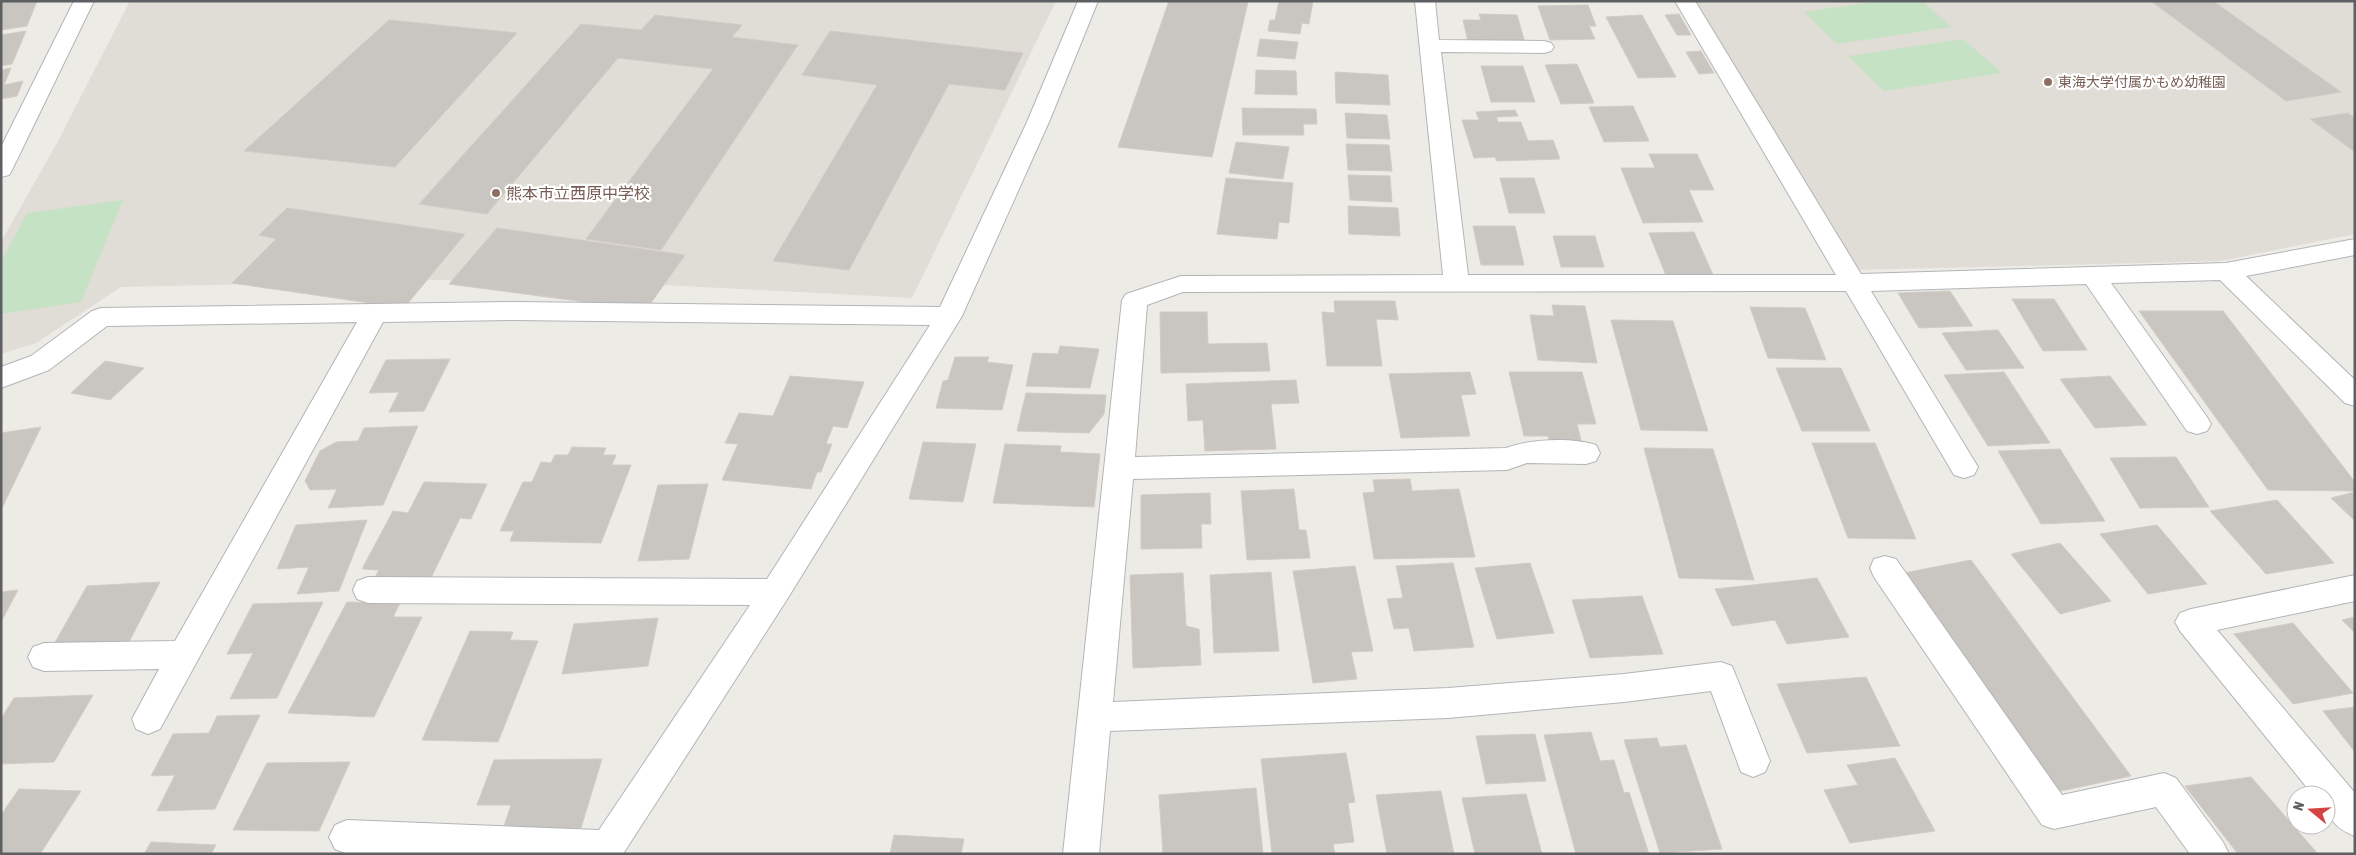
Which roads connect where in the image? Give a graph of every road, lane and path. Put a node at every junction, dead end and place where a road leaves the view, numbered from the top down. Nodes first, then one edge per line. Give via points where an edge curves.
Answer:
1 (84, 1) edge
2 (1088, 1) edge
3 (1425, 1) edge
4 (1685, 1) edge
5 (1429, 46) junction
6 (1544, 47) dead end
7 (1, 170) edge
8 (2349, 254) edge
9 (2226, 271) junction
10 (2092, 274) junction
11 (1456, 282) junction
12 (1854, 283) junction
13 (376, 313) junction
14 (949, 316) junction
15 (1, 378) edge
16 (2355, 396) edge
17 (2197, 424) dead end
18 (1586, 453) dead end
19 (1964, 467) dead end
20 (1120, 468) junction
21 (1885, 568) dead end
22 (2355, 588) edge
23 (368, 590) dead end
24 (775, 592) junction
25 (184, 656) junction
26 (44, 657) dead end
27 (1096, 717) junction
28 (148, 718) dead end
29 (1753, 761) dead end
30 (2355, 820) edge
31 (346, 837) dead end
32 (605, 851) edge
33 (1081, 854) edge
34 (2211, 854) edge

1 - 7 street
2 - 14 street via 1038,122
3 - 5 street
4 - 12 street
5 - 6 street
5 - 11 street
8 - 9 street
9 - 10 street
9 - 16 street
10 - 12 street
10 - 17 street
11 - 12 street
11 - 20 street via 1181,284 1135,300
12 - 19 street
13 - 14 street via 515,311
13 - 15 street via 101,318 40,363
13 - 25 street
14 - 24 street
18 - 20 street via 1526,452 1507,458
20 - 27 street
21 - 34 street via 2054,814 2164,789
22 - 30 street via 2191,622
23 - 24 street
24 - 32 street
25 - 26 street
25 - 28 street
27 - 29 street via 1448,703 1721,676
27 - 33 street
31 - 32 street

